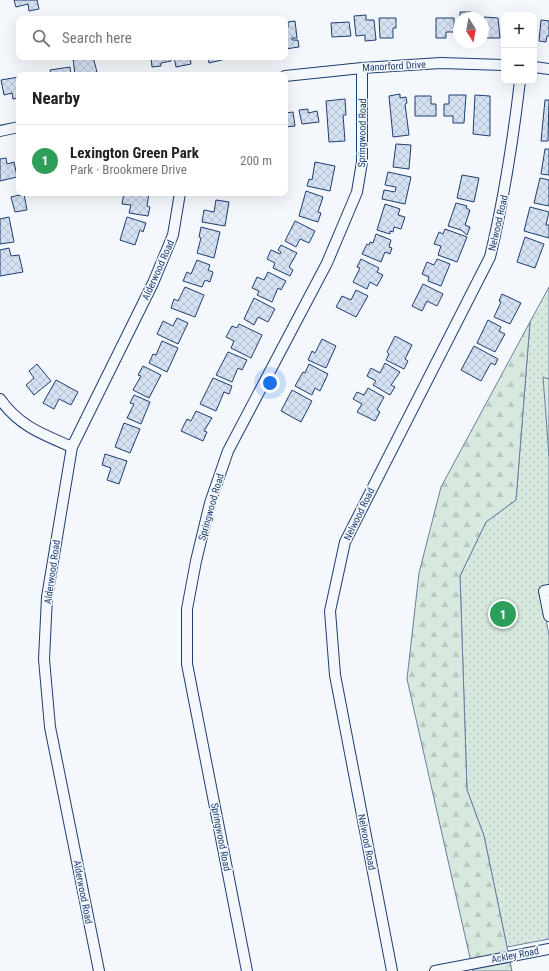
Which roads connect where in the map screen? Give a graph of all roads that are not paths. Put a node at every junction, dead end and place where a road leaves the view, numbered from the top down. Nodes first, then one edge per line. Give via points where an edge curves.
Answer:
1 (501, 65) edge
2 (537, 67) edge
3 (362, 68) junction
4 (549, 69) edge
5 (288, 76) edge
6 (520, 84) edge
7 (16, 128) edge
8 (0, 131) edge
9 (180, 196) edge
10 (0, 399) edge
11 (72, 447) junction
12 (546, 590) edge
13 (549, 616) edge
14 (549, 949) edge
15 (99, 971) edge
16 (247, 971) edge
17 (392, 971) edge
18 (435, 971) edge

1 - 3 street, Manorford Drive via 442,63
2 - 4 street
3 - 5 street, Manorford Drive
3 - 16 street, Springwood Road via 362,162 357,192 327,263 228,451 210,503 187,609 187,664
6 - 17 street, Nelwood Road via 502,207 490,257 345,542 330,611 335,675
7 - 8 street
9 - 11 street, Alderwood Road via 173,235 153,282
10 - 11 street via 10,413 36,432
11 - 15 street, Alderwood Road via 46,597 44,659 50,727
12 - 13 street
14 - 18 street, Ackley Road

